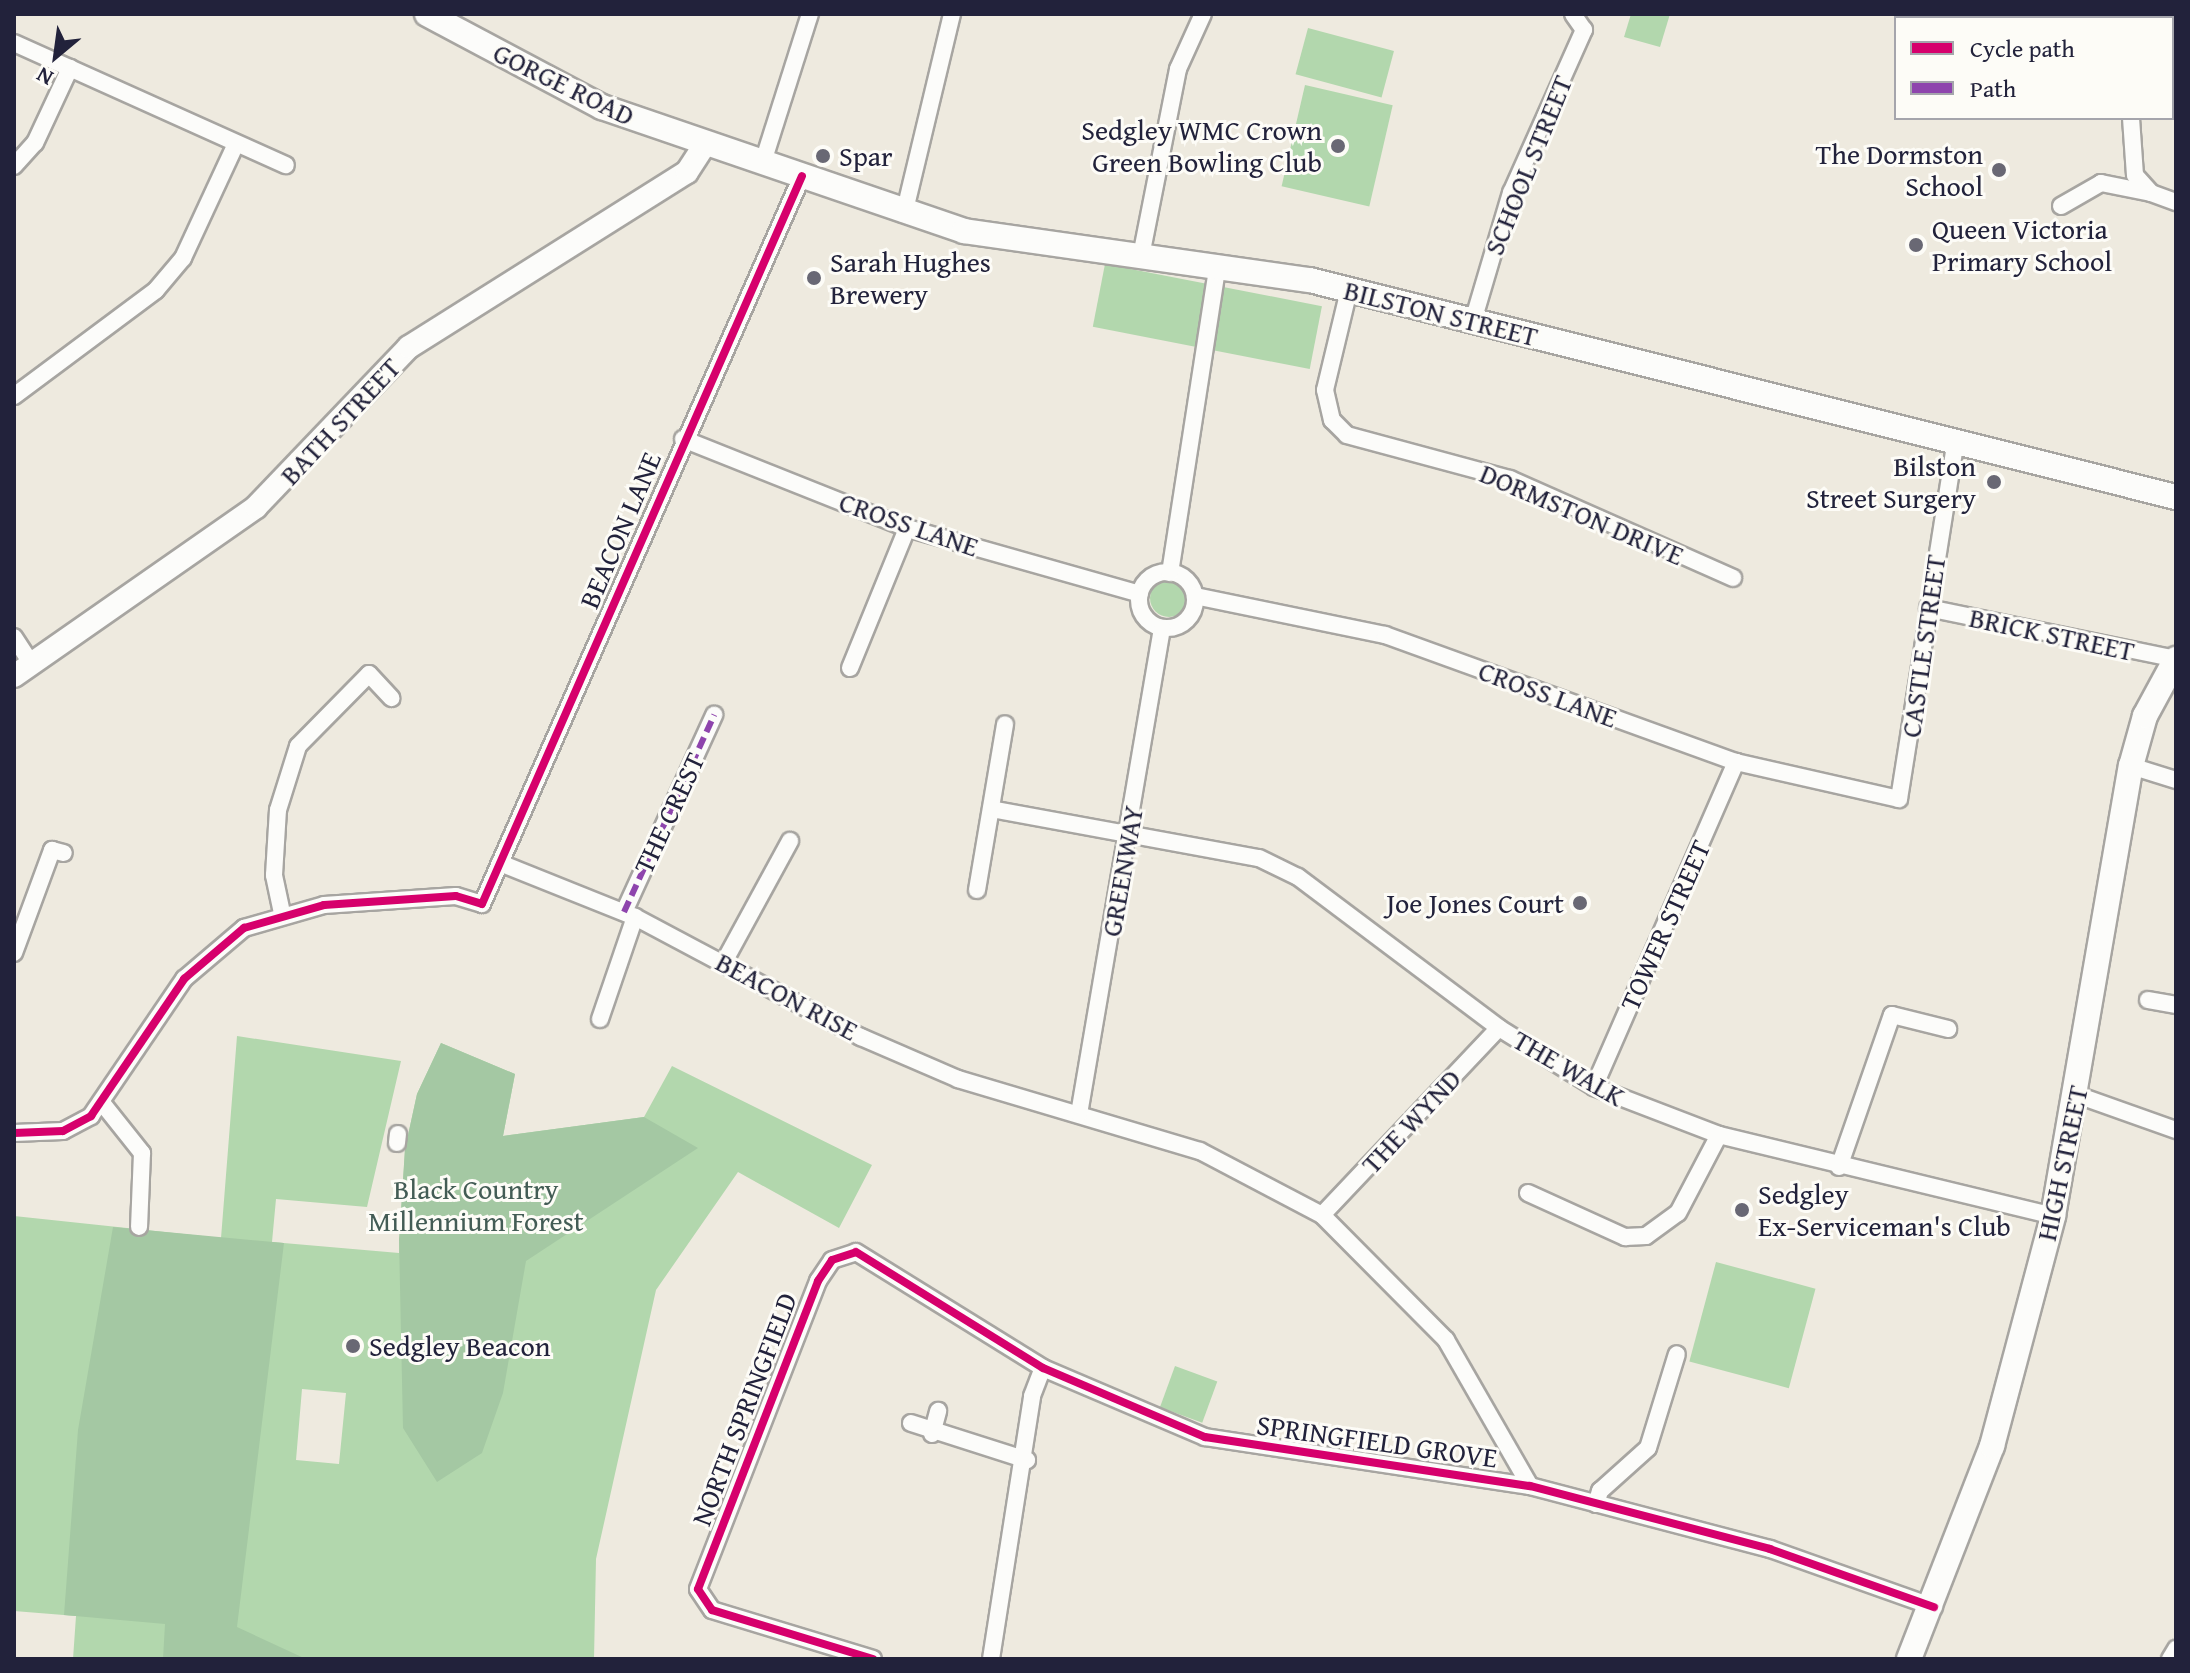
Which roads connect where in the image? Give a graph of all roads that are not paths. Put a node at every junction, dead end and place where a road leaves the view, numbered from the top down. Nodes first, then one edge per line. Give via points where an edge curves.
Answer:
1 (427, 14) edge
2 (810, 14) edge
3 (952, 14) edge
4 (1203, 14) edge
5 (1573, 14) edge
6 (14, 43) edge
7 (70, 68) junction
8 (2131, 120) edge
9 (236, 144) junction
10 (705, 144) junction
11 (763, 162) junction
12 (286, 165) dead end
13 (14, 166) edge
14 (802, 176) junction
15 (2151, 193) junction
16 (2176, 202) edge
17 (2061, 206) dead end
18 (904, 214) junction
19 (1142, 251) junction
20 (1218, 264) junction
21 (1349, 290) junction
22 (1473, 321) junction
23 (14, 396) edge
24 (683, 439) junction
25 (1955, 445) junction
26 (2176, 497) edge
27 (907, 528) junction
28 (1170, 573) junction
29 (1733, 578) dead end
30 (1140, 594) junction
31 (1195, 596) junction
32 (1928, 608) junction
33 (1162, 628) junction
34 (14, 637) edge
35 (2176, 659) edge
36 (850, 668) dead end
37 (22, 669) edge
38 (391, 698) dead end
39 (714, 715) dead end
40 (1005, 724) dead end
41 (1736, 762) junction
42 (2131, 766) junction
43 (2176, 780) edge
44 (1899, 799) joint
45 (991, 809) junction
46 (1128, 835) junction
47 (790, 841) dead end
48 (64, 853) dead end
49 (500, 863) junction
50 (977, 890) dead end
51 (282, 913) junction
52 (629, 914) junction
53 (14, 953) edge
54 (724, 962) junction
55 (2148, 1000) dead end
56 (2176, 1005) edge
57 (600, 1019) dead end
58 (1499, 1028) junction
59 (1948, 1029) dead end
60 (1594, 1087) junction
61 (2077, 1095) junction
62 (103, 1104) junction
63 (1079, 1114) junction
64 (2176, 1130) edge
65 (14, 1133) edge
66 (1719, 1135) junction
67 (1839, 1167) junction
68 (1528, 1193) dead end
69 (1322, 1215) junction
70 (2053, 1216) junction
71 (139, 1227) dead end
72 (842, 1253) joint
73 (1677, 1354) dead end
74 (1043, 1368) junction
75 (938, 1411) dead end
76 (911, 1423) dead end
77 (932, 1434) junction
78 (1027, 1460) junction
79 (1530, 1486) junction
80 (1596, 1504) junction
81 (1934, 1607) junction
82 (2176, 1649) edge
83 (873, 1659) edge
84 (991, 1659) edge
85 (1909, 1659) edge
86 (2170, 1659) edge

1 - 10 main road, GORGE ROAD via 585,100
2 - 11 street
3 - 18 street
4 - 19 street via 1178,69
5 - 22 street, SCHOOL STREET via 1584,30 1511,193
6 - 7 street
7 - 9 street
7 - 13 street via 35,143
8 - 15 street via 2135,175
9 - 12 street
9 - 23 street via 183,258 156,290
10 - 11 main road, BILSTON STREET
10 - 37 street, BATH STREET via 687,172 409,347 256,507
11 - 14 main road, BILSTON STREET
14 - 18 main road, BILSTON STREET
14 - 24 street, BEACON LANE
15 - 16 street
15 - 17 street via 2101,183
18 - 19 main road, BILSTON STREET via 964,231
19 - 20 main road, BILSTON STREET
20 - 21 main road, BILSTON STREET
20 - 28 street
21 - 22 main road, BILSTON STREET
21 - 29 street, DORMSTON DRIVE via 1325,390 1332,420 1347,435 1510,479
22 - 25 main road, BILSTON STREET
24 - 27 street, CROSS LANE
24 - 49 street, BEACON LANE
25 - 26 main road, BILSTON STREET
25 - 32 street, CASTLE STREET
27 - 30 street, CROSS LANE
27 - 36 street
28 - 30 street via 1151,577
28 - 31 street via 1186,580
30 - 33 street via 1144,616
31 - 33 street via 1183,624
31 - 41 street, CROSS LANE via 1385,635
32 - 35 street, BRICK STREET
32 - 44 street, CASTLE STREET
33 - 46 street, GREENWAY
34 - 37 street
35 - 42 main road, HIGH STREET via 2145,716
38 - 51 street via 369,674 298,746 278,810 274,875
39 - 52 street, THE CREST
40 - 45 street
41 - 44 street, CROSS LANE
41 - 60 street, TOWER STREET
42 - 43 street
42 - 61 main road, HIGH STREET
45 - 46 street, THE WALK
45 - 50 street
46 - 58 street, THE WALK via 1259,858 1298,877
46 - 63 street, GREENWAY
47 - 54 street
48 - 53 street via 52,850
49 - 51 street, BEACON LANE via 482,904 456,896
49 - 52 street, BEACON RISE
51 - 62 street via 244,928 184,979
52 - 54 street, BEACON RISE
52 - 57 street, THE CREST
54 - 63 street, BEACON RISE via 944,1073
55 - 56 street
58 - 60 street, THE WALK
58 - 69 street, THE WYND
59 - 67 street via 1892,1015
60 - 66 street, THE WALK
61 - 64 street
61 - 70 main road, HIGH STREET
62 - 65 street via 63,1131
62 - 71 street via 142,1153
63 - 69 street, BEACON RISE via 1200,1151
66 - 67 street, THE WALK
66 - 68 street via 1678,1213 1646,1236 1625,1237
67 - 70 street, THE WALK
69 - 79 street, BEACON RISE via 1446,1340
70 - 81 main road, HIGH STREET via 1977,1499
72 - 74 street, SPRINGFIELD GROVE via 878,1262
72 - 83 street, NORTH SPRINGFIELD via 818,1281 791,1341 698,1589 712,1610
73 - 80 street via 1648,1448 1600,1491
74 - 78 street via 1032,1396
74 - 79 street, SPRINGFIELD GROVE via 1205,1437
75 - 77 street
76 - 77 street
77 - 78 street
78 - 84 street
79 - 80 street, SPRINGFIELD GROVE
80 - 81 street, SPRINGFIELD GROVE via 1770,1549
81 - 85 main road, HIGH STREET
82 - 86 street

